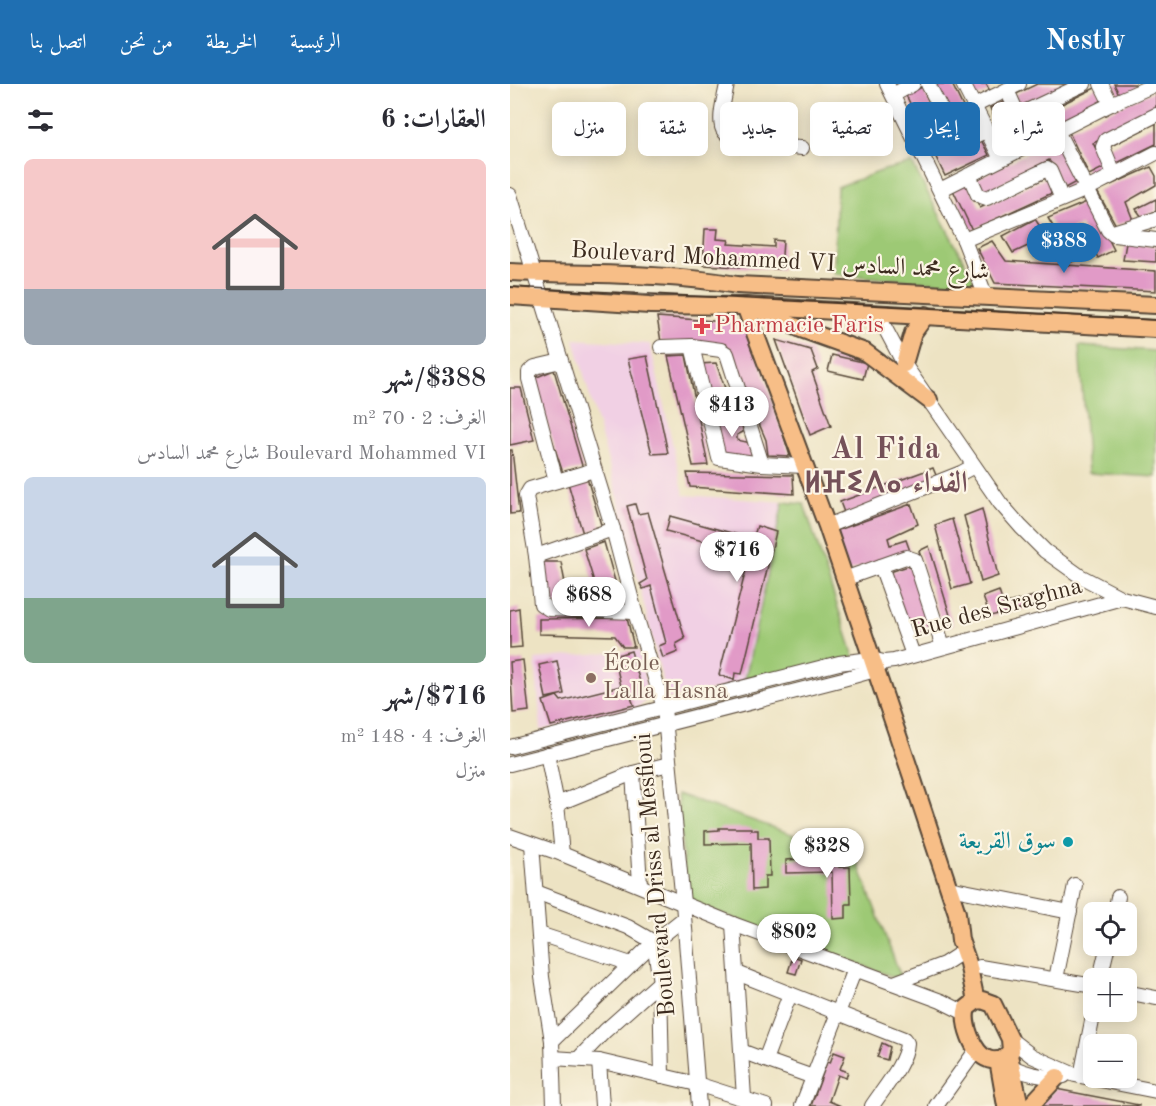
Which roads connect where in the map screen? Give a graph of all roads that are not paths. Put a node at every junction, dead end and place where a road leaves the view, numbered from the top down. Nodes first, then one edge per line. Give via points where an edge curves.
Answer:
1 (727, 84) edge
2 (913, 84) edge
3 (928, 84) edge
4 (963, 84) edge
5 (1084, 84) edge
6 (1101, 84) edge
7 (1147, 86) edge
8 (1005, 88) edge
9 (890, 89) edge
10 (972, 102) edge
11 (1012, 102) edge
12 (1046, 102) edge
13 (980, 103) edge
14 (1111, 104) junction
15 (1156, 115) edge
16 (980, 118) edge
17 (1065, 127) edge
18 (986, 131) junction
19 (1065, 146) edge
20 (802, 148) dead end
21 (1156, 153) edge
22 (1007, 156) edge
23 (1001, 159) junction
24 (1114, 174) junction
25 (969, 176) junction
26 (1087, 189) junction
27 (940, 190) junction
28 (510, 195) edge
29 (1062, 199) junction
30 (1156, 219) edge
31 (1111, 233) junction
32 (964, 240) junction
33 (1156, 240) edge
34 (510, 272) edge
35 (533, 273) junction
36 (510, 296) edge
37 (541, 297) junction
38 (986, 297) junction
39 (1156, 305) edge
40 (748, 307) junction
41 (877, 313) junction
42 (926, 315) junction
43 (1156, 329) edge
44 (692, 346) junction
45 (661, 347) dead end
46 (561, 361) junction
47 (904, 364) junction
48 (929, 400) junction
49 (743, 405) junction
50 (709, 417) junction
51 (762, 464) junction
52 (804, 465) junction
53 (974, 466) junction
54 (594, 470) junction
55 (556, 481) junction
56 (827, 526) junction
57 (613, 529) junction
58 (536, 556) junction
59 (881, 566) junction
60 (844, 579) junction
61 (1122, 598) junction
62 (1156, 607) edge
63 (635, 612) junction
64 (942, 647) junction
65 (913, 655) junction
66 (877, 664) junction
67 (664, 708) junction
68 (665, 725) junction
69 (510, 747) edge
70 (547, 754) junction
71 (510, 764) edge
72 (669, 764) junction
73 (633, 773) junction
74 (557, 804) junction
75 (510, 836) edge
76 (532, 844) junction
77 (562, 854) junction
78 (640, 884) junction
79 (1076, 885) dead end
80 (949, 888) junction
81 (536, 892) junction
82 (1118, 897) dead end
83 (1117, 902) edge
84 (683, 903) junction
85 (1070, 912) junction
86 (957, 914) junction
87 (683, 919) junction
88 (733, 924) junction
89 (539, 934) junction
90 (654, 942) junction
91 (964, 951) junction
92 (631, 964) junction
93 (980, 967) junction
94 (855, 969) junction
95 (737, 973) junction
96 (1056, 979) junction
97 (660, 982) junction
98 (894, 983) junction
99 (1083, 984) edge
100 (790, 994) junction
101 (1137, 994) edge
102 (1156, 998) edge
103 (977, 1005) junction
104 (837, 1013) junction
105 (1091, 1022) edge
106 (552, 1041) junction
107 (977, 1049) junction
108 (741, 1052) junction
109 (1006, 1056) junction
110 (553, 1058) junction
111 (579, 1058) junction
112 (765, 1060) junction
113 (600, 1061) junction
114 (662, 1076) junction
115 (1078, 1076) junction
116 (813, 1077) junction
117 (1057, 1077) junction
118 (697, 1084) junction
119 (1156, 1091) edge
120 (744, 1098) junction
121 (554, 1106) edge
122 (602, 1106) edge
123 (699, 1106) edge
124 (766, 1106) edge
125 (802, 1106) edge
126 (872, 1106) edge
127 (936, 1106) edge
128 (1006, 1106) edge
129 (1020, 1106) edge
130 (1030, 1106) edge

1 - 20 street via 722,126 728,136 743,143
2 - 9 street
3 - 18 street via 956,138 964,141
4 - 10 street
5 - 12 street
6 - 14 street
7 - 14 street
8 - 11 street
8 - 13 street
9 - 27 street
14 - 17 street
15 - 24 street via 1104,143
16 - 18 street
18 - 23 street
19 - 26 street
21 - 24 street
22 - 23 street
23 - 25 street
24 - 26 street
25 - 27 street
25 - 29 street via 978,195 987,198 1047,169
26 - 29 street
26 - 31 street
27 - 32 street
28 - 35 street, Boulevard Driss al Mesfioui
29 - 32 street
30 - 31 street
31 - 33 street
32 - 38 street
34 - 35 main road, Boulevard Mohammed VI شارع محمد السادس
35 - 37 street, Boulevard Driss al Mesfioui
35 - 38 main road, Boulevard Mohammed VI شارع محمد السادس via 668,276 737,285
36 - 37 main road, Boulevard Mohammed VI شارع محمد السادس
37 - 40 main road, Boulevard Mohammed VI شارع محمد السادس
37 - 46 street, Boulevard Driss al Mesfioui
38 - 39 main road, Boulevard Mohammed VI شارع محمد السادس
40 - 41 main road, Boulevard Mohammed VI شارع محمد السادس
40 - 48 main road via 865,352
40 - 52 main road
41 - 42 main road, Boulevard Mohammed VI شارع محمد السادس
41 - 47 street
42 - 43 main road, Boulevard Mohammed VI شارع محمد السادس
42 - 47 main road via 913,333
44 - 45 street
44 - 49 street via 727,354
44 - 50 street
46 - 54 street, Boulevard Driss al Mesfioui
46 - 55 street via 529,372
47 - 48 street
48 - 53 street
49 - 50 street
49 - 51 street
50 - 51 street via 720,459
51 - 52 street
52 - 56 main road
53 - 56 street
53 - 61 street via 1000,503 1045,551 1080,576
54 - 55 street
54 - 57 street, Boulevard Driss al Mesfioui
55 - 58 street via 527,492
56 - 60 main road
57 - 58 street
57 - 63 street, Boulevard Driss al Mesfioui
58 - 63 street via 541,604 549,609
59 - 60 street
59 - 64 street via 906,557 915,560
59 - 65 street
60 - 66 main road
61 - 62 street
61 - 64 street, Rue des Sraghna
63 - 67 street, Boulevard Driss al Mesfioui
64 - 65 street, Rue des Sraghna
65 - 66 street, Rue des Sraghna
66 - 67 street, Rue des Sraghna via 838,663
66 - 68 street, Rue des Sraghna
66 - 80 main road
67 - 68 street, Boulevard Driss al Mesfioui
67 - 69 street, Rue des Sraghna
68 - 70 street, Rue des Sraghna
68 - 72 street, Boulevard Driss al Mesfioui
70 - 71 street, Rue des Sraghna
70 - 74 street
72 - 73 street
72 - 84 street, Boulevard Driss al Mesfioui
73 - 74 street
73 - 78 street
74 - 77 street
75 - 76 street
76 - 77 street
76 - 81 street
77 - 78 street
78 - 84 street
79 - 85 street
80 - 85 street
80 - 86 main road
81 - 89 street
81 - 90 street via 628,927
82 - 83 street
84 - 87 street, Boulevard Driss al Mesfioui
84 - 88 street
85 - 96 street
86 - 91 main road
86 - 93 main road via 966,925
87 - 90 street
87 - 118 street, Boulevard Driss al Mesfioui
88 - 94 street
88 - 95 street
89 - 92 street
89 - 106 street
90 - 92 street
90 - 97 street
91 - 98 street via 944,964
91 - 103 main road
92 - 106 street
93 - 96 street
93 - 103 main road
94 - 98 street
94 - 104 street
95 - 100 street
95 - 108 street
96 - 99 street
97 - 111 street
97 - 114 street
98 - 103 street via 941,1000
100 - 104 street
100 - 112 street
101 - 102 street
103 - 107 main road via 968,1027
103 - 109 main road via 998,1012
104 - 116 street
104 - 126 street via 907,1043 901,1062
105 - 115 street
106 - 110 street
107 - 109 main road via 988,1059
107 - 127 street
108 - 112 street
108 - 120 street
109 - 115 street via 1032,1056
109 - 117 street via 1021,1071
109 - 128 main road
109 - 129 main road
110 - 111 street
110 - 121 street
111 - 113 street
112 - 116 street
113 - 114 street
113 - 122 street
114 - 118 street
115 - 117 street
115 - 119 street
116 - 125 street
117 - 130 main road
118 - 120 street
118 - 123 street, Boulevard Driss al Mesfioui
120 - 124 street

